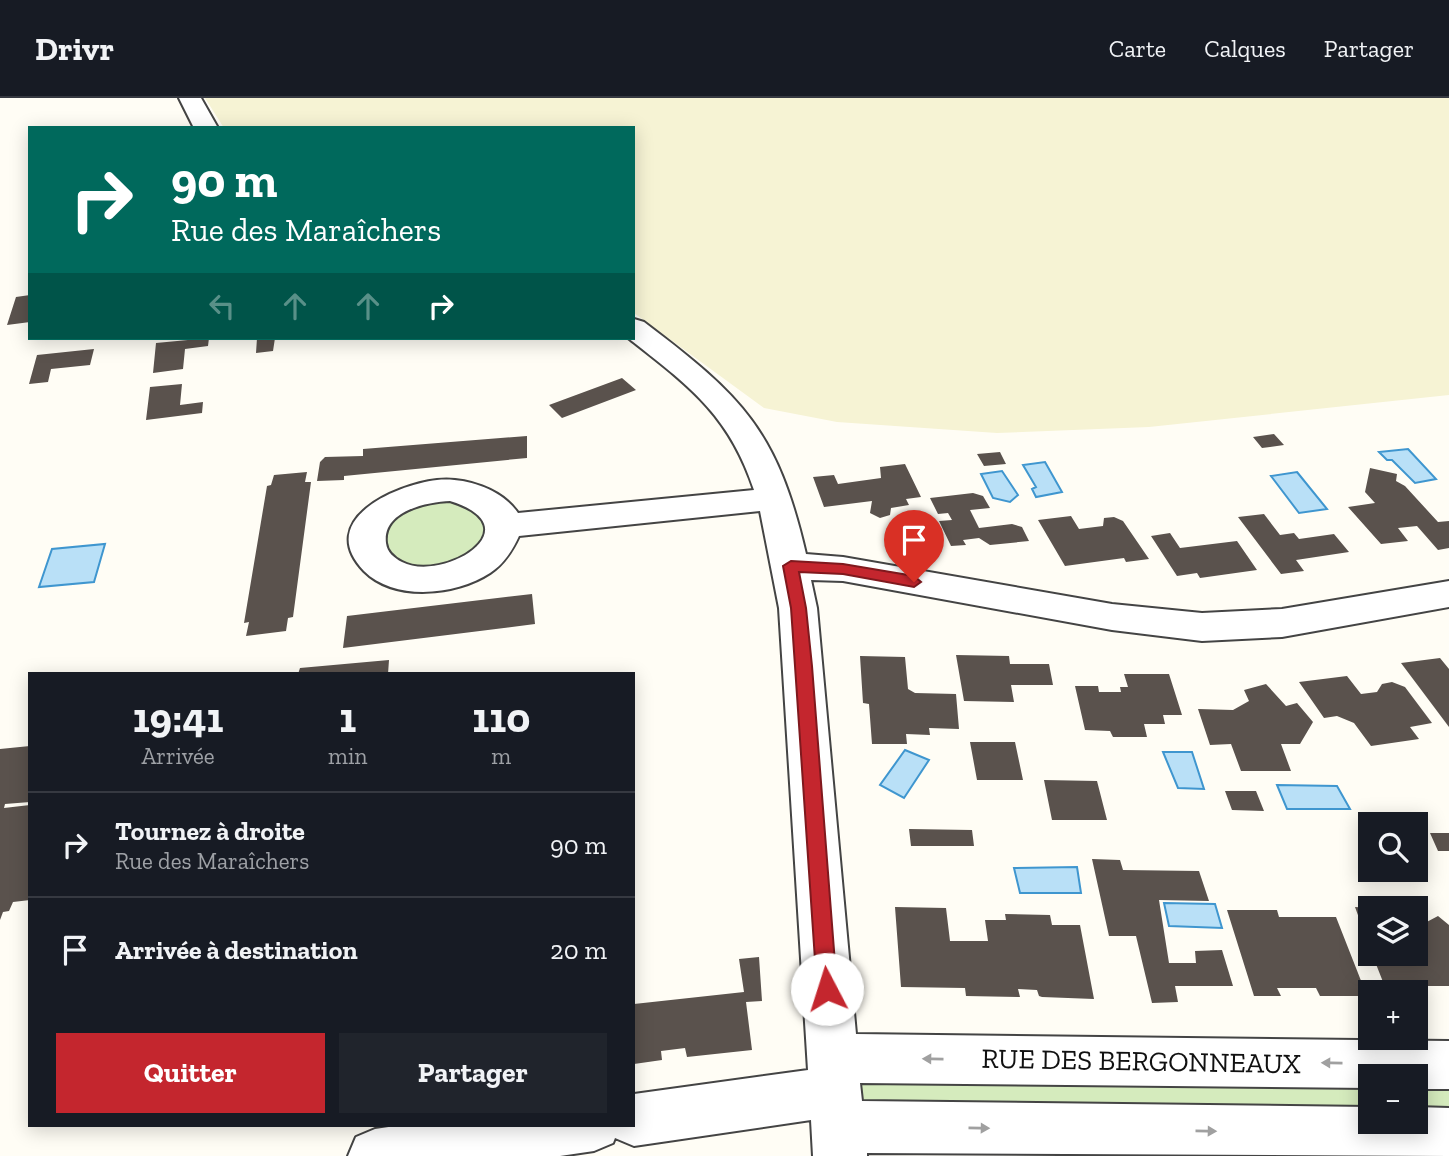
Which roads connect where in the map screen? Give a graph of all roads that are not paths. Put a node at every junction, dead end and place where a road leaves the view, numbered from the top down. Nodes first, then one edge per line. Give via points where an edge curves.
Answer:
1 (190, 98) edge
2 (205, 126) edge
3 (635, 329) edge
4 (772, 499) junction
5 (505, 526) dead end
6 (791, 566) junction
7 (1449, 594) edge
8 (1449, 1065) edge
9 (836, 1108) edge
10 (635, 1120) edge
11 (580, 1127) edge
12 (1449, 1134) edge
13 (375, 1156) edge

1 - 2 street
3 - 4 street via 681,364 742,426
4 - 5 street
4 - 6 street
6 - 7 street via 843,569 1112,617 1202,627 1282,623
6 - 9 street via 804,666
8 -> 9 street, RUE DES BERGONNEAUX
9 - 10 street
9 -> 12 street
11 - 13 street

